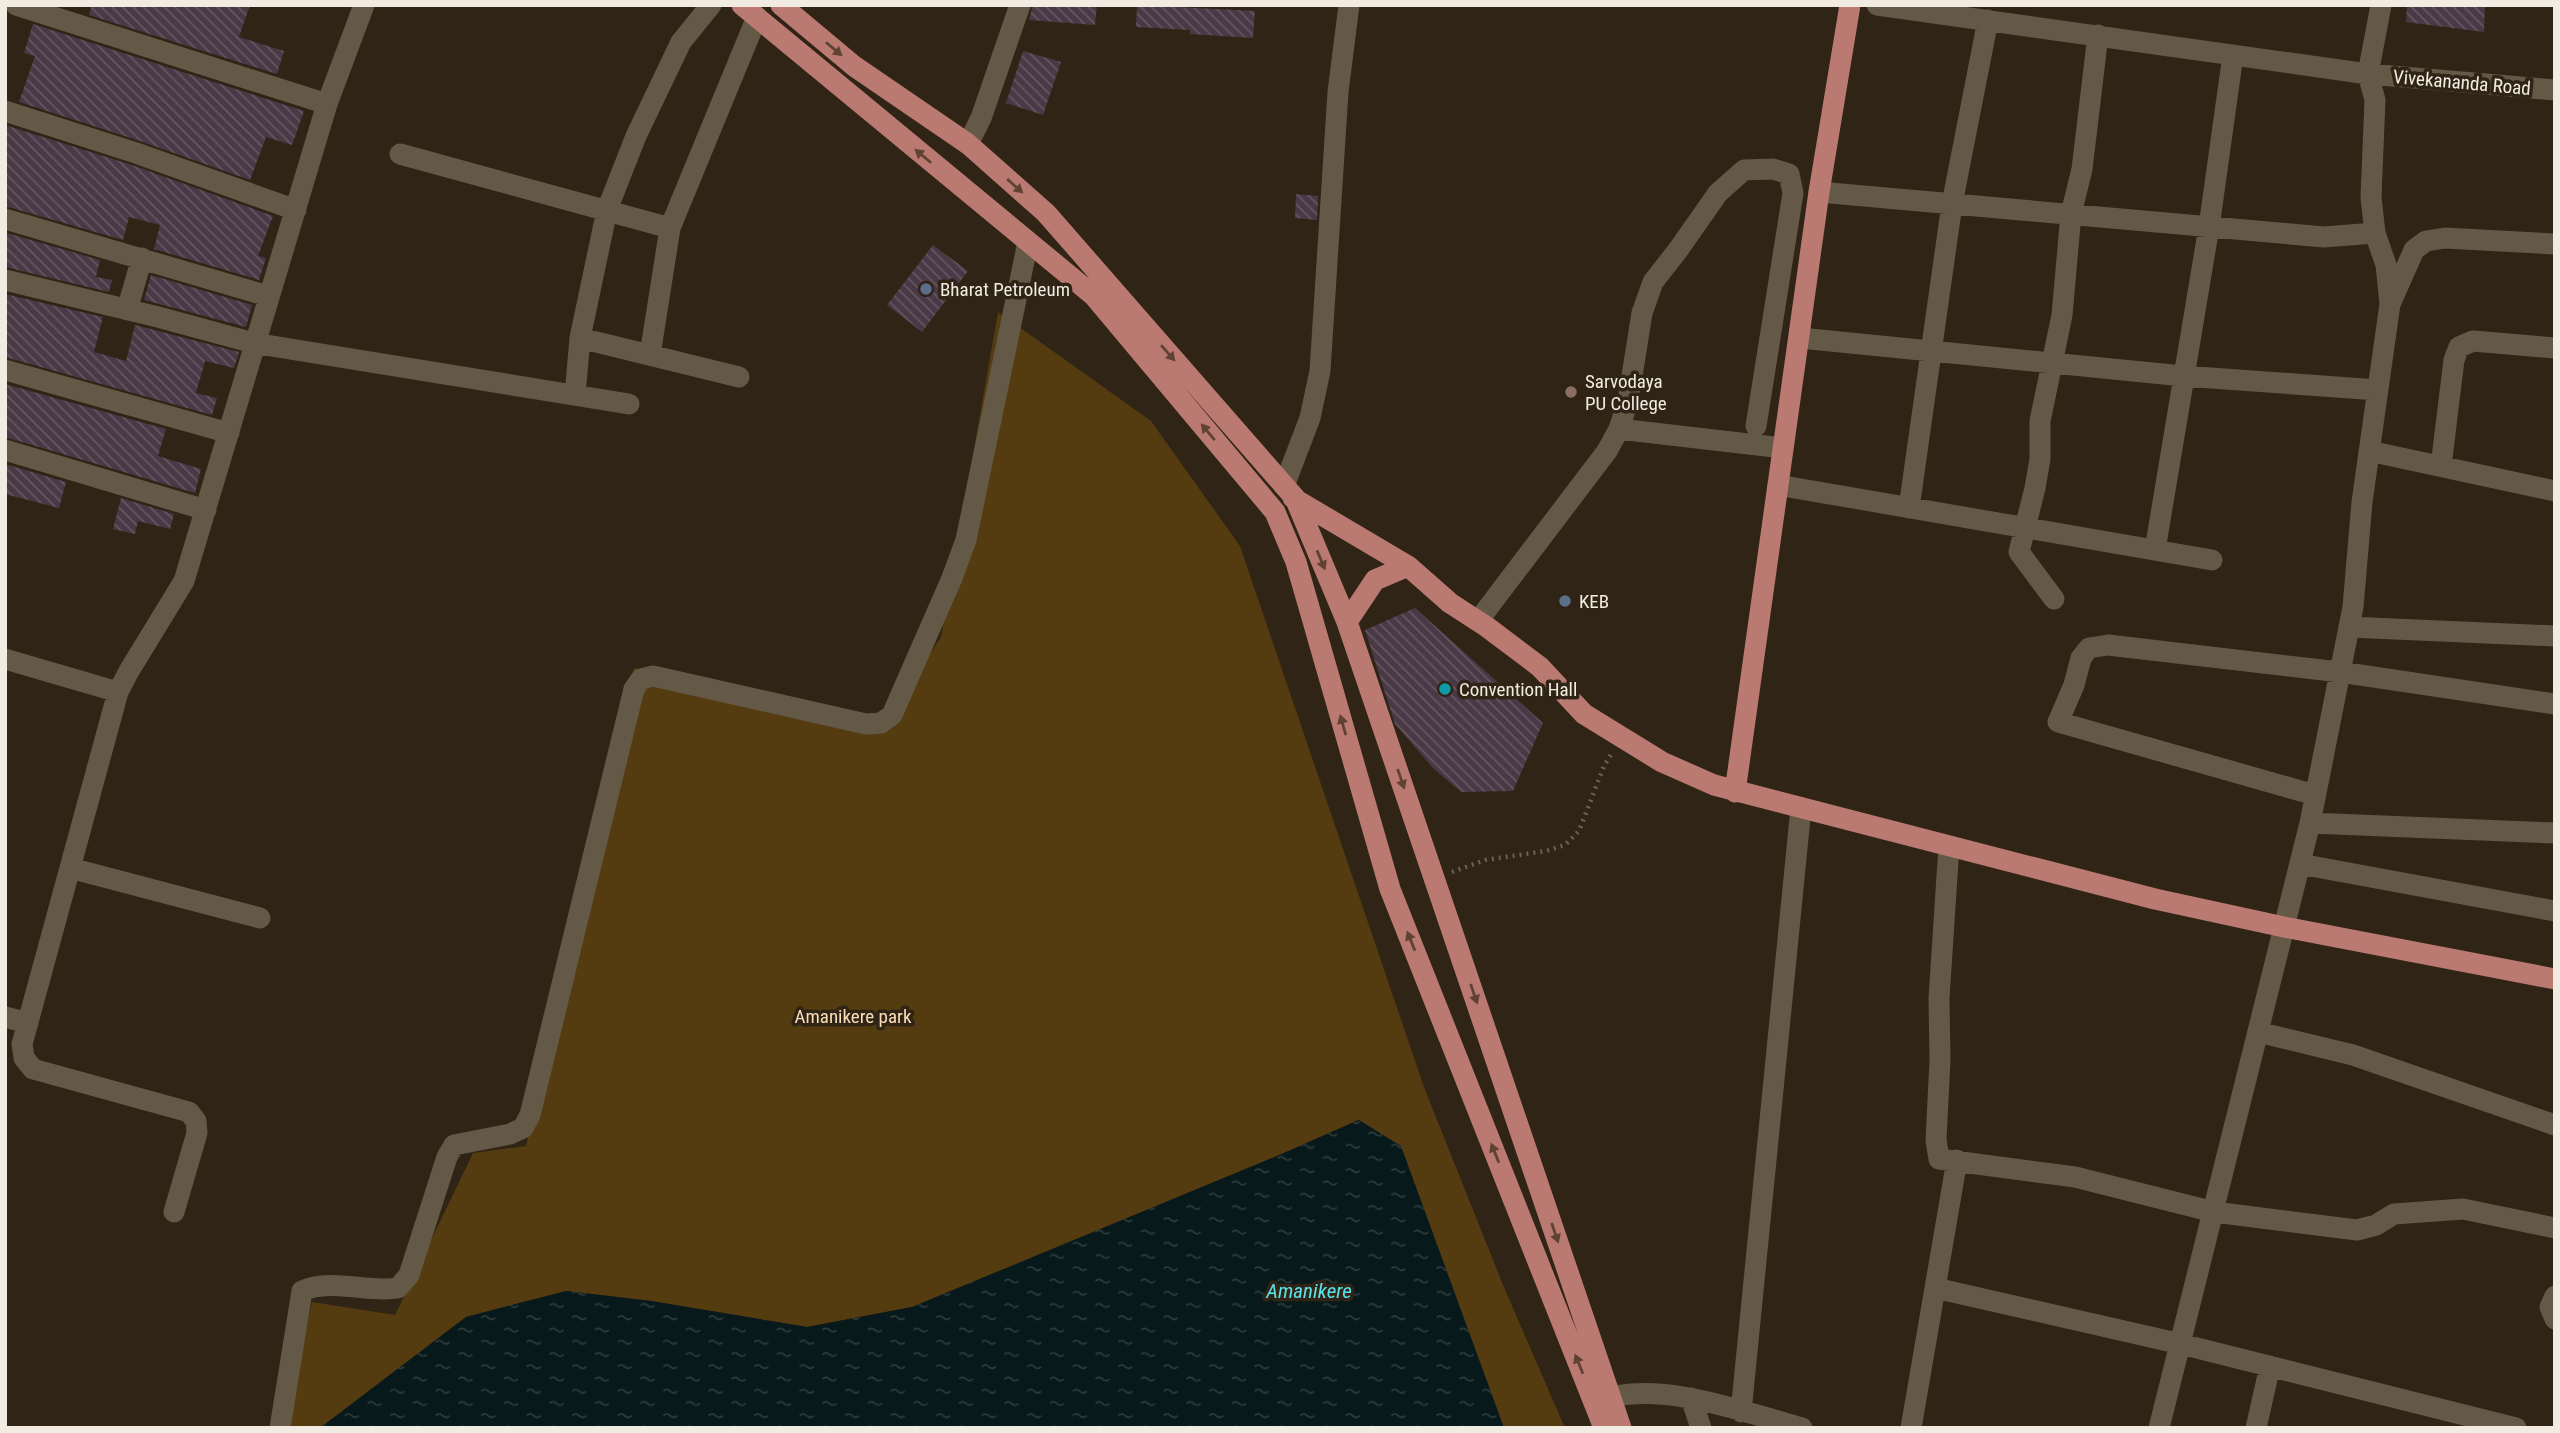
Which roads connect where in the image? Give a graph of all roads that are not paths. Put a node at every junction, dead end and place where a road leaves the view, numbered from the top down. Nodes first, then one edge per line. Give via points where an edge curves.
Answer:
1 (16, 5) edge
2 (364, 5) edge
3 (711, 5) edge
4 (781, 5) edge
5 (1020, 5) edge
6 (1349, 5) edge
7 (1850, 5) edge
8 (1877, 5) edge
9 (2381, 5) edge
10 (750, 11) edge
11 (1988, 20) junction
12 (2098, 35) junction
13 (2233, 55) junction
14 (2368, 74) junction
15 (2555, 90) edge
16 (327, 104) junction
17 (5, 111) edge
18 (968, 144) junction
19 (400, 154) dead end
20 (1819, 192) junction
21 (1952, 204) junction
22 (296, 210) junction
23 (607, 210) junction
24 (2071, 214) junction
25 (5, 219) edge
26 (2208, 227) junction
27 (670, 228) junction
28 (2375, 233) junction
29 (1028, 242) junction
30 (2555, 244) edge
31 (142, 258) junction
32 (5, 280) edge
33 (268, 296) junction
34 (2390, 304) junction
35 (127, 310) junction
36 (580, 338) junction
37 (1800, 338) junction
38 (254, 344) junction
39 (2555, 348) edge
40 (1931, 351) junction
41 (650, 355) junction
42 (2052, 364) junction
43 (5, 370) edge
44 (2183, 376) junction
45 (739, 377) dead end
46 (2378, 390) junction
47 (575, 395) junction
48 (629, 404) dead end
49 (1756, 425) dead end
50 (1619, 429) junction
51 (229, 433) junction
52 (1783, 448) junction
53 (5, 450) edge
54 (2369, 451) junction
55 (2441, 466) junction
56 (1778, 485) junction
57 (2555, 491) edge
58 (1289, 492) junction
59 (1264, 498) junction
60 (1909, 508) junction
61 (206, 510) junction
62 (2026, 528) junction
63 (2155, 550) junction
64 (2212, 560) dead end
65 (1408, 566) junction
66 (2054, 598) dead end
67 (1478, 621) junction
68 (1347, 622) junction
69 (2349, 627) junction
70 (2555, 636) edge
71 (5, 659) edge
72 (2340, 672) junction
73 (118, 692) junction
74 (2555, 704) edge
75 (1735, 792) junction
76 (2315, 795) junction
77 (1801, 808) junction
78 (2310, 823) junction
79 (2555, 833) edge
80 (1949, 846) junction
81 (2300, 864) junction
82 (70, 868) junction
83 (2555, 911) edge
84 (260, 918) dead end
85 (2284, 927) junction
86 (2554, 975) edge
87 (5, 1017) edge
88 (28, 1023) junction
89 (2258, 1032) junction
90 (2555, 1125) edge
91 (1957, 1160) junction
92 (174, 1212) dead end
93 (2214, 1212) junction
94 (2555, 1228) edge
95 (1935, 1288) junction
96 (2555, 1296) edge
97 (2555, 1319) edge
98 (2181, 1344) junction
99 (2270, 1366) junction
100 (1691, 1398) junction
101 (1602, 1399) junction
102 (1741, 1412) junction
103 (280, 1428) edge
104 (1604, 1428) edge
105 (1621, 1428) edge
106 (1701, 1428) edge
107 (1802, 1428) edge
108 (1911, 1428) edge
109 (2159, 1428) edge
110 (2256, 1428) edge
111 (2516, 1428) edge

1 - 16 street
2 - 16 street
3 - 23 street via 681,42
4 -> 18 main road via 854,66
5 - 18 street
6 - 58 street via 1338,92 1320,371
7 - 20 main road
8 - 11 street, Vivekananda Road
9 - 14 street
10 - 27 street
29 -> 10 main road
11 - 12 street, Vivekananda Road
11 - 21 street
12 - 13 street, Vivekananda Road
12 - 24 street via 2082,169
13 - 14 street, Vivekananda Road
13 - 26 street
14 - 15 street, Vivekananda Road
14 - 28 street via 2375,100 2371,197
16 - 22 street
17 - 22 street
18 -> 58 main road via 1046,213
19 - 23 street
20 - 21 street
20 - 37 main road
21 - 24 street
21 - 40 street
22 - 33 street
23 - 27 street
23 - 36 street
24 - 26 street
24 - 42 street via 2062,315
25 - 31 street
26 - 28 street via 2324,237
26 - 44 street
27 - 41 street
28 - 34 street via 2386,265
59 -> 29 main road via 1094,296
29 - 103 street via 966,540 892,715 881,723 866,724 653,676 640,679 530,1115 523,1128 510,1134 454,1145 409,1275 398,1288 315,1285 302,1291
30 - 34 street via 2426,241 2414,250
31 - 33 street
31 - 35 street
32 - 35 street
33 - 38 street
34 - 46 street
35 - 38 street
36 - 41 street
36 - 47 street
37 - 40 street
37 - 52 main road
38 - 47 street
38 - 51 street
39 - 55 street via 2473,341 2459,347
40 - 42 street
40 - 60 street
41 - 45 street
42 - 44 street
42 - 62 street
43 - 51 street
44 - 46 street
44 - 63 street
46 - 54 street
47 - 48 street
49 - 50 street via 1793,193 1789,174 1773,169 1744,170 1718,193 1653,282 1642,313
50 - 52 street
50 - 67 street
51 - 61 street
52 - 56 main road
53 - 61 street
54 - 55 street
54 - 69 street
55 - 57 street
56 - 60 street
56 - 75 main road
58 - 59 main road
58 - 65 main road
58 -> 68 main road
101 -> 59 main road via 1390,888 1296,562 1275,512
60 - 62 street
61 - 73 street via 184,581
62 - 63 street
62 - 66 street via 2019,552
63 - 64 street
65 - 67 main road
65 - 68 main road via 1374,580
67 - 75 main road via 1540,667 1584,714 1662,762
68 -> 101 main road
69 - 70 street
69 - 72 street
71 - 73 street
72 - 74 street
72 - 76 street
72 - 76 street via 2108,645 2089,648 2081,658 2058,722
73 - 82 street
75 - 77 main road
76 - 78 street
77 - 80 main road
77 - 102 street
78 - 79 street
78 - 81 street
80 - 85 main road
80 - 91 street via 1936,1140 1939,1159
81 - 83 street
81 - 85 street
82 - 84 street
82 - 88 street
85 - 86 main road
85 - 89 street
87 - 88 street
88 - 92 street via 22,1044 24,1058 33,1069 189,1112 196,1121 197,1133
89 - 90 street via 2353,1055
89 - 93 street
91 - 93 street via 2075,1177
91 - 95 street
93 - 94 street via 2357,1230 2394,1214 2463,1209
93 - 98 street
95 - 98 street
95 - 108 street
96 - 97 street via 2550,1307
98 - 99 street
98 - 109 street
99 - 110 street
99 - 111 street
100 - 101 street
100 - 102 street
100 - 106 street
101 - 104 main road
101 - 105 main road
102 - 107 street

